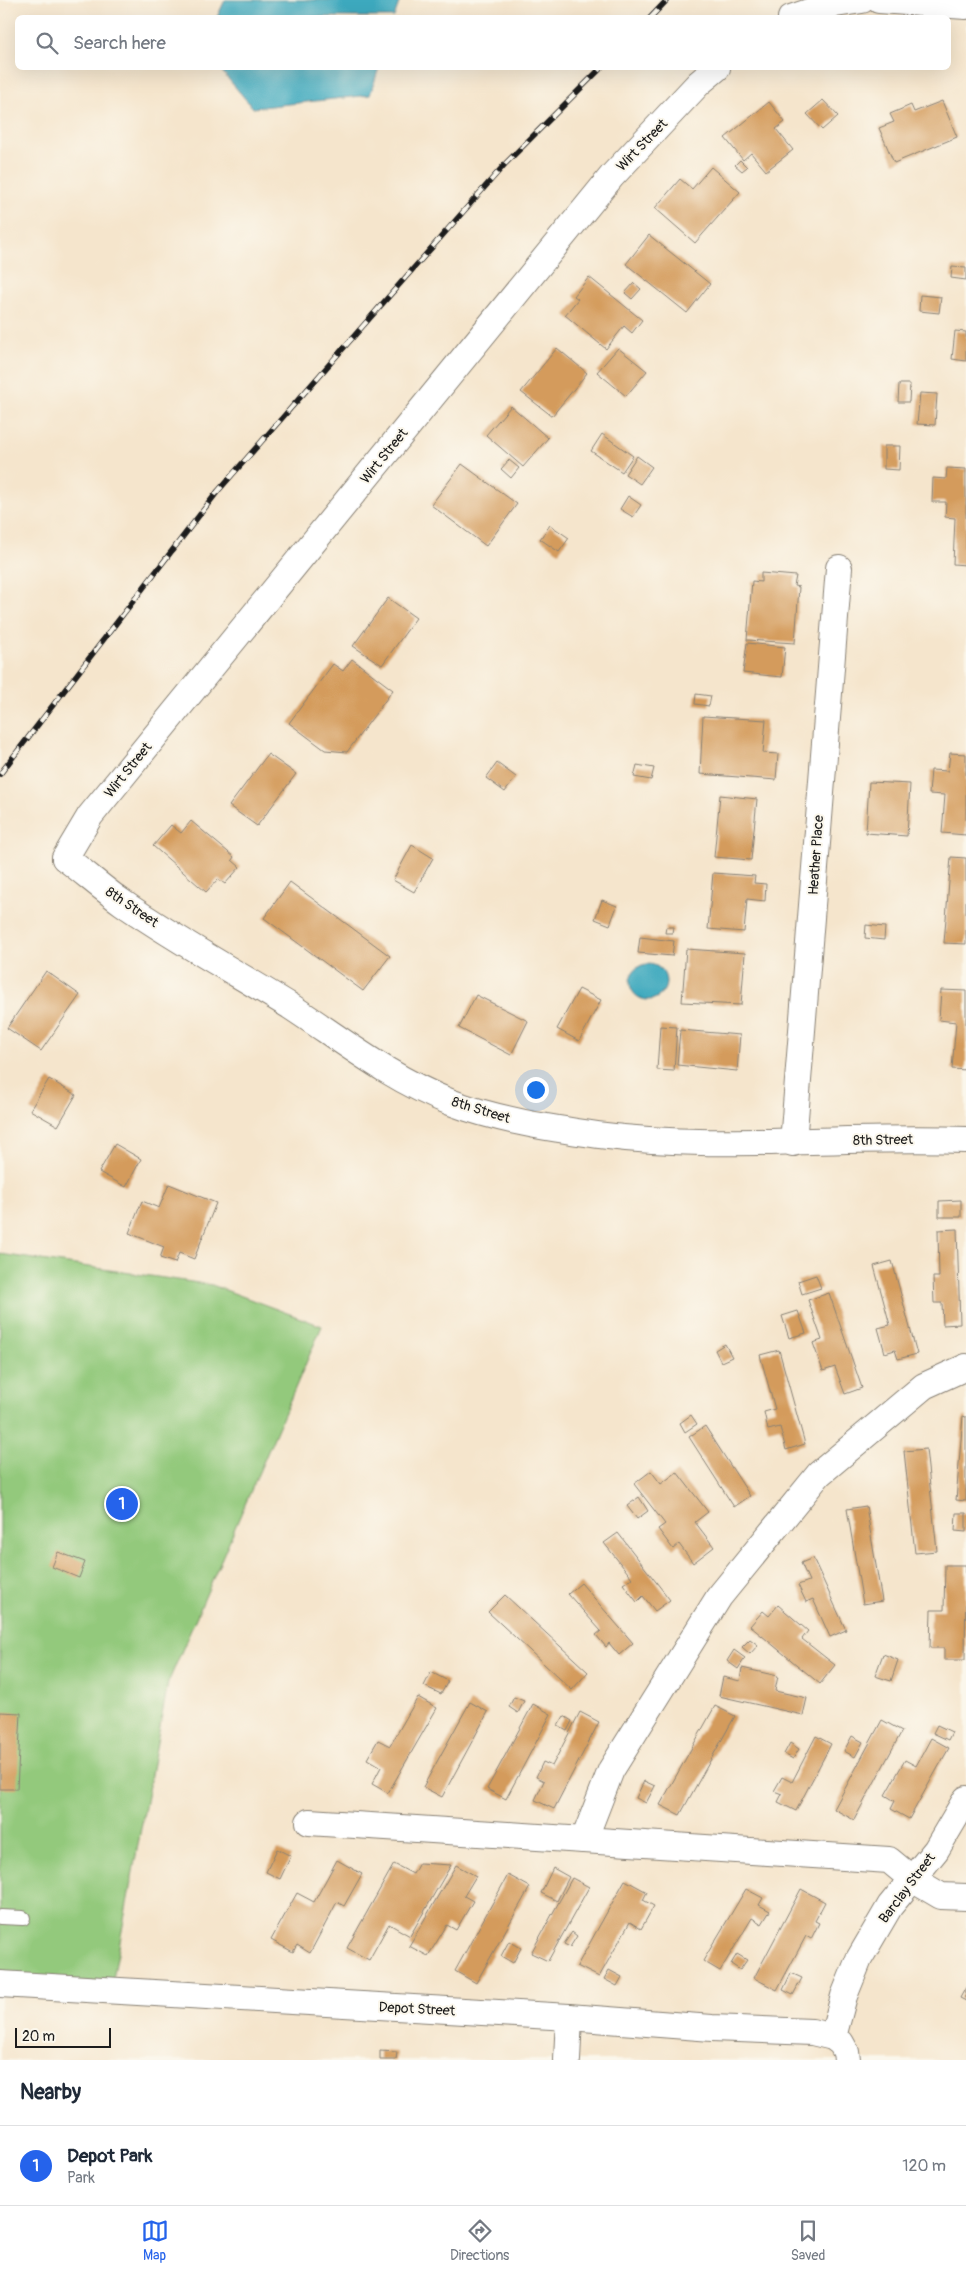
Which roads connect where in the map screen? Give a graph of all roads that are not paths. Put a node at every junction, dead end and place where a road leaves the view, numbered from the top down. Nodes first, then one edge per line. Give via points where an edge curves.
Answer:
1 (862, 0) edge
2 (879, 0) edge
3 (966, 6) edge
4 (800, 15) edge
5 (715, 70) edge
6 (839, 568) dead end
7 (56, 861) joint
8 (966, 1140) edge
9 (794, 1143) junction
10 (966, 1368) edge
11 (966, 1799) edge
12 (309, 1822) dead end
13 (584, 1840) junction
14 (912, 1879) junction
15 (966, 1897) edge
16 (0, 1917) edge
17 (23, 1918) dead end
18 (0, 1984) edge
19 (569, 2017) junction
20 (833, 2038) junction
21 (567, 2060) edge
22 (847, 2060) edge

1 - 4 street via 829,5
2 - 3 street
5 - 7 street, Wirt Street via 699,83 612,176
6 - 9 street, Heather Place
7 - 9 street, 8th Street via 292,1008 350,1048 450,1102 523,1123 599,1135 658,1140
8 - 9 street, 8th Street
10 - 13 street via 924,1386 819,1474 719,1597 611,1770
11 - 14 street, Barclay Street via 936,1850
12 - 13 street
13 - 14 street via 889,1860
14 - 15 street via 941,1896
14 - 20 street, Barclay Street via 890,1906 858,1959
16 - 17 lane
18 - 19 street, Depot Street
19 - 20 street, Depot Street via 812,2032
19 - 21 street
20 - 22 street via 841,2043

